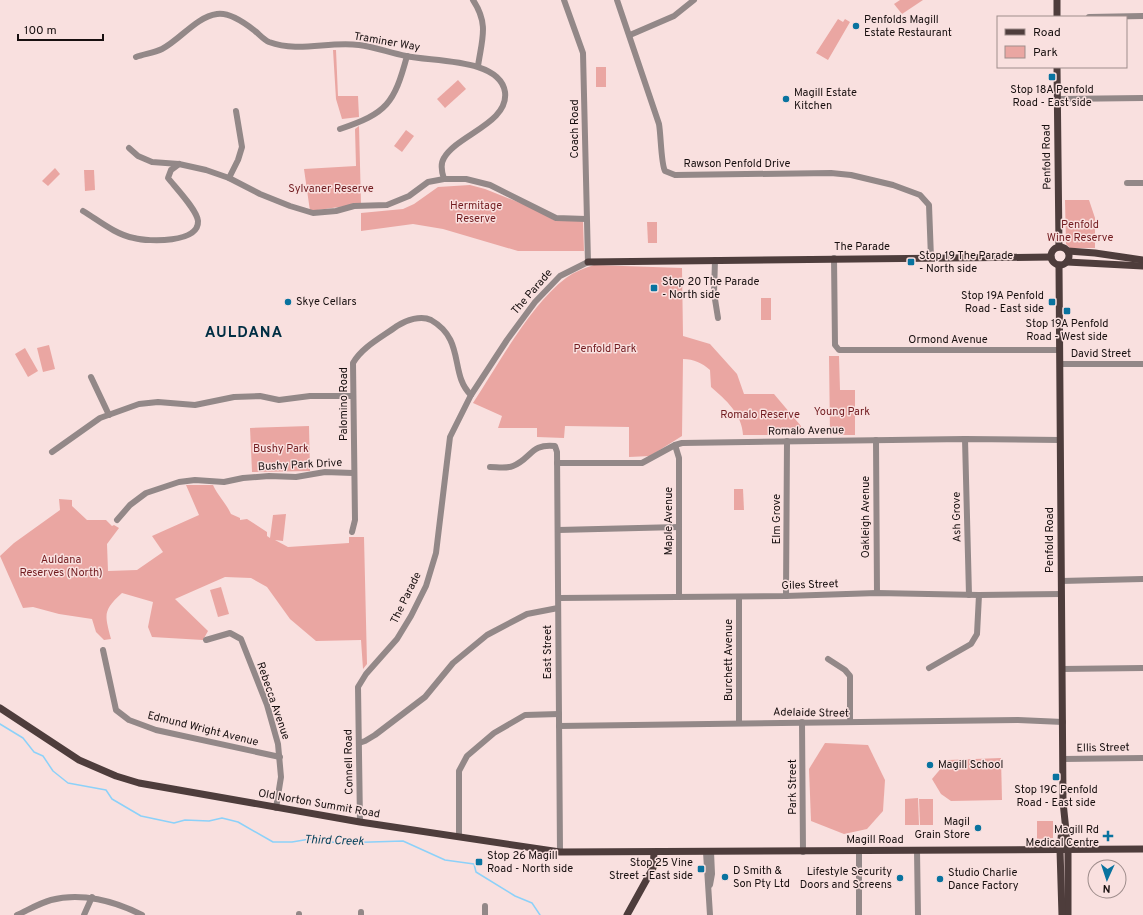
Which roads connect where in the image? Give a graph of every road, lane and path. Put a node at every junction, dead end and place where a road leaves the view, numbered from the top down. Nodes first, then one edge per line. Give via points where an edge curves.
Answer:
1 (473, 0) edge
2 (564, 0) edge
3 (617, 0) edge
4 (694, 0) edge
5 (1057, 0) edge
6 (1057, 16) edge
7 (1127, 16) edge
8 (1143, 16) edge
9 (630, 35) junction
10 (407, 56) junction
11 (136, 57) dead end
12 (478, 66) junction
13 (1057, 68) edge
14 (1143, 98) edge
15 (1058, 99) junction
16 (236, 111) dead end
17 (340, 128) dead end
18 (129, 148) dead end
19 (179, 164) junction
20 (229, 178) junction
21 (444, 179) junction
22 (1127, 183) dead end
23 (1143, 183) edge
24 (83, 211) dead end
25 (586, 219) junction
26 (1060, 247) junction
27 (1068, 251) junction
28 (1051, 257) junction
29 (834, 258) junction
30 (931, 258) junction
31 (715, 260) junction
32 (1143, 260) edge
33 (588, 262) junction
34 (1067, 262) junction
35 (1059, 265) junction
36 (1143, 266) edge
37 (718, 318) dead end
38 (1060, 350) junction
39 (1060, 364) junction
40 (1143, 364) edge
41 (91, 377) dead end
42 (353, 396) junction
43 (471, 396) junction
44 (109, 415) junction
45 (966, 439) junction
46 (876, 440) junction
47 (1060, 440) junction
48 (787, 441) junction
49 (675, 445) junction
50 (52, 452) dead end
51 (557, 463) junction
52 (490, 466) dead end
53 (354, 473) junction
54 (117, 520) dead end
55 (679, 527) junction
56 (558, 530) junction
57 (352, 532) dead end
58 (1143, 579) edge
59 (1061, 581) junction
60 (877, 593) junction
61 (1061, 594) junction
62 (969, 595) junction
63 (979, 595) junction
64 (786, 596) junction
65 (679, 597) junction
66 (739, 597) junction
67 (559, 598) junction
68 (558, 608) junction
69 (206, 640) dead end
70 (103, 650) dead end
71 (828, 659) dead end
72 (929, 668) dead end
73 (1143, 668) edge
74 (1062, 669) junction
75 (358, 701) joint
76 (0, 708) edge
77 (559, 714) junction
78 (802, 722) junction
79 (850, 722) junction
80 (1063, 722) junction
81 (738, 723) junction
82 (559, 726) junction
83 (359, 743) junction
84 (280, 757) junction
85 (1143, 758) edge
86 (1063, 759) junction
87 (276, 808) junction
88 (1064, 814) junction
89 (360, 822) junction
90 (459, 837) junction
91 (1060, 850) junction
92 (1068, 850) junction
93 (1143, 850) edge
94 (917, 851) junction
95 (560, 852) junction
96 (709, 852) junction
97 (803, 852) junction
98 (859, 852) junction
99 (654, 853) junction
100 (92, 897) junction
101 (484, 906) dead end
102 (17, 915) edge
103 (84, 915) edge
104 (142, 915) edge
105 (485, 915) edge
106 (627, 915) edge
107 (710, 915) edge
108 (859, 915) edge
109 (918, 915) edge
110 (1062, 915) edge
111 (1068, 915) edge

1 - 12 street via 481,12 484,28
2 - 25 street, Coach Road via 583,53
3 - 9 street, Rawson Penfold Drive
4 - 9 street via 674,16
5 - 6 main road
7 - 8 street
9 - 30 street, Rawson Penfold Drive via 659,124 663,166 666,172 675,175 851,174 900,187 920,195 928,205
10 - 11 street, Traminer Way via 359,45 294,48 267,42 237,18 219,13 203,17 185,34 161,49
10 - 12 street, Traminer Way
10 - 17 street via 395,93 386,105 373,116
12 - 21 street, Traminer Way via 493,72 502,80 505,93 503,106 443,159
13 - 15 main road, Penfold Road
14 - 15 street
15 - 26 main road, Penfold Road
16 - 20 street via 242,147
18 - 19 street via 138,156 152,162
19 - 20 street
19 - 24 street via 171,170 168,178 198,220 196,230 192,234 181,238 153,240 133,238
20 - 21 street via 260,194 313,213 354,206 387,205 409,196 428,182
21 - 25 street via 466,179 490,185 556,218
22 - 23 street
25 - 33 street, Coach Road
26 - 27 main road
26 - 28 main road via 1054,250
27 - 32 main road
27 - 34 main road
28 - 30 main road, The Parade
28 - 35 main road via 1054,263
29 - 30 main road, The Parade
29 - 31 main road, The Parade
29 - 38 street, Ormond Avenue via 836,349
31 - 33 main road, The Parade
31 - 37 street via 714,293
33 - 43 street, The Parade via 560,276 535,302
34 - 35 main road
34 - 36 main road
35 - 38 main road, Penfold Road
38 - 39 main road, Penfold Road
39 - 40 street, David Street
39 - 47 main road, Penfold Road
41 - 44 street
42 - 43 street, Palomino Road via 353,363 358,354 400,325 426,317 440,325 452,339 464,384
42 - 44 street via 310,396 279,400 260,396 234,396 195,404 140,404
42 - 53 street, Palomino Road
43 - 75 street, The Parade via 450,437 436,553 426,586 397,639 361,681
44 - 50 street via 100,418
45 - 46 street, Romalo Avenue
45 - 47 street, Romalo Avenue
45 - 62 street, Ash Grove
46 - 48 street, Romalo Avenue
46 - 60 street, Oakleigh Avenue
47 - 59 main road, Penfold Road
48 - 49 street, Romalo Avenue
48 - 64 street, Elm Grove
49 - 51 street, Romalo Avenue via 642,463
49 - 55 street, Maple Avenue via 679,458
51 - 52 street, East Street via 555,446 545,445 534,449 513,466
51 - 56 street, East Street
53 - 54 street, Bushy Park Drive via 325,472 296,477 269,476 224,482 180,482 146,493 130,505
53 - 57 street, Palomino Road via 355,520
55 - 56 street
55 - 65 street, Maple Avenue
56 - 67 street, East Street
58 - 59 street
59 - 61 main road, Penfold Road
60 - 62 street, Giles Street
60 - 64 street, Giles Street
61 - 63 street, Giles Street
61 - 74 main road, Penfold Road
62 - 63 street, Giles Street
63 - 72 street via 977,634 971,644
64 - 66 street, Giles Street
65 - 66 street, Giles Street
65 - 67 street, Giles Street
66 - 81 street, Burchett Avenue
67 - 68 street, East Street
68 - 77 street, East Street
68 - 83 street via 527,614 487,635 453,664 425,697 375,735
69 - 84 street, Rebecca Avenue via 230,633 242,639 267,705
70 - 84 street, Edmund Wright Avenue via 116,710 129,720 156,730
71 - 79 street via 850,676
73 - 74 street
74 - 80 main road, Penfold Road
75 - 83 street, Connell Road
76 - 87 main road, Old Norton Summit Road via 79,760 116,776 140,784
77 - 82 street, East Street
77 - 90 street via 525,715 494,733 467,756 459,771
78 - 79 street, Adelaide Street
78 - 81 street, Adelaide Street
78 - 97 street, Park Street
79 - 80 street, Adelaide Street
80 - 86 main road, Penfold Road
81 - 82 street, Adelaide Street
82 - 95 street, East Street
83 - 89 street, Connell Road
84 - 87 street, Rebecca Avenue
85 - 86 street, Ellis Street
86 - 88 main road, Penfold Road
87 - 89 main road, Old Norton Summit Road
88 - 91 main road, Penfold Road
88 - 92 main road, Penfold Road
89 - 90 main road, Old Norton Summit Road
90 - 95 main road, Old Norton Summit Road
91 - 92 main road, Magill Road
91 - 94 main road, Magill Road
91 - 110 main road, Penfold Road
92 - 93 main road, Magill Road
92 - 111 main road, Penfold Road
94 - 98 main road, Magill Road
94 - 109 street
95 - 99 main road, Old Norton Summit Road
96 - 97 main road, Magill Road
96 - 99 main road, Magill Road
96 - 107 street via 712,874 709,890
97 - 98 main road, Magill Road
98 - 108 street
99 - 106 main road via 654,868
100 - 102 street via 51,900
100 - 103 street
100 - 104 street
101 - 105 street

